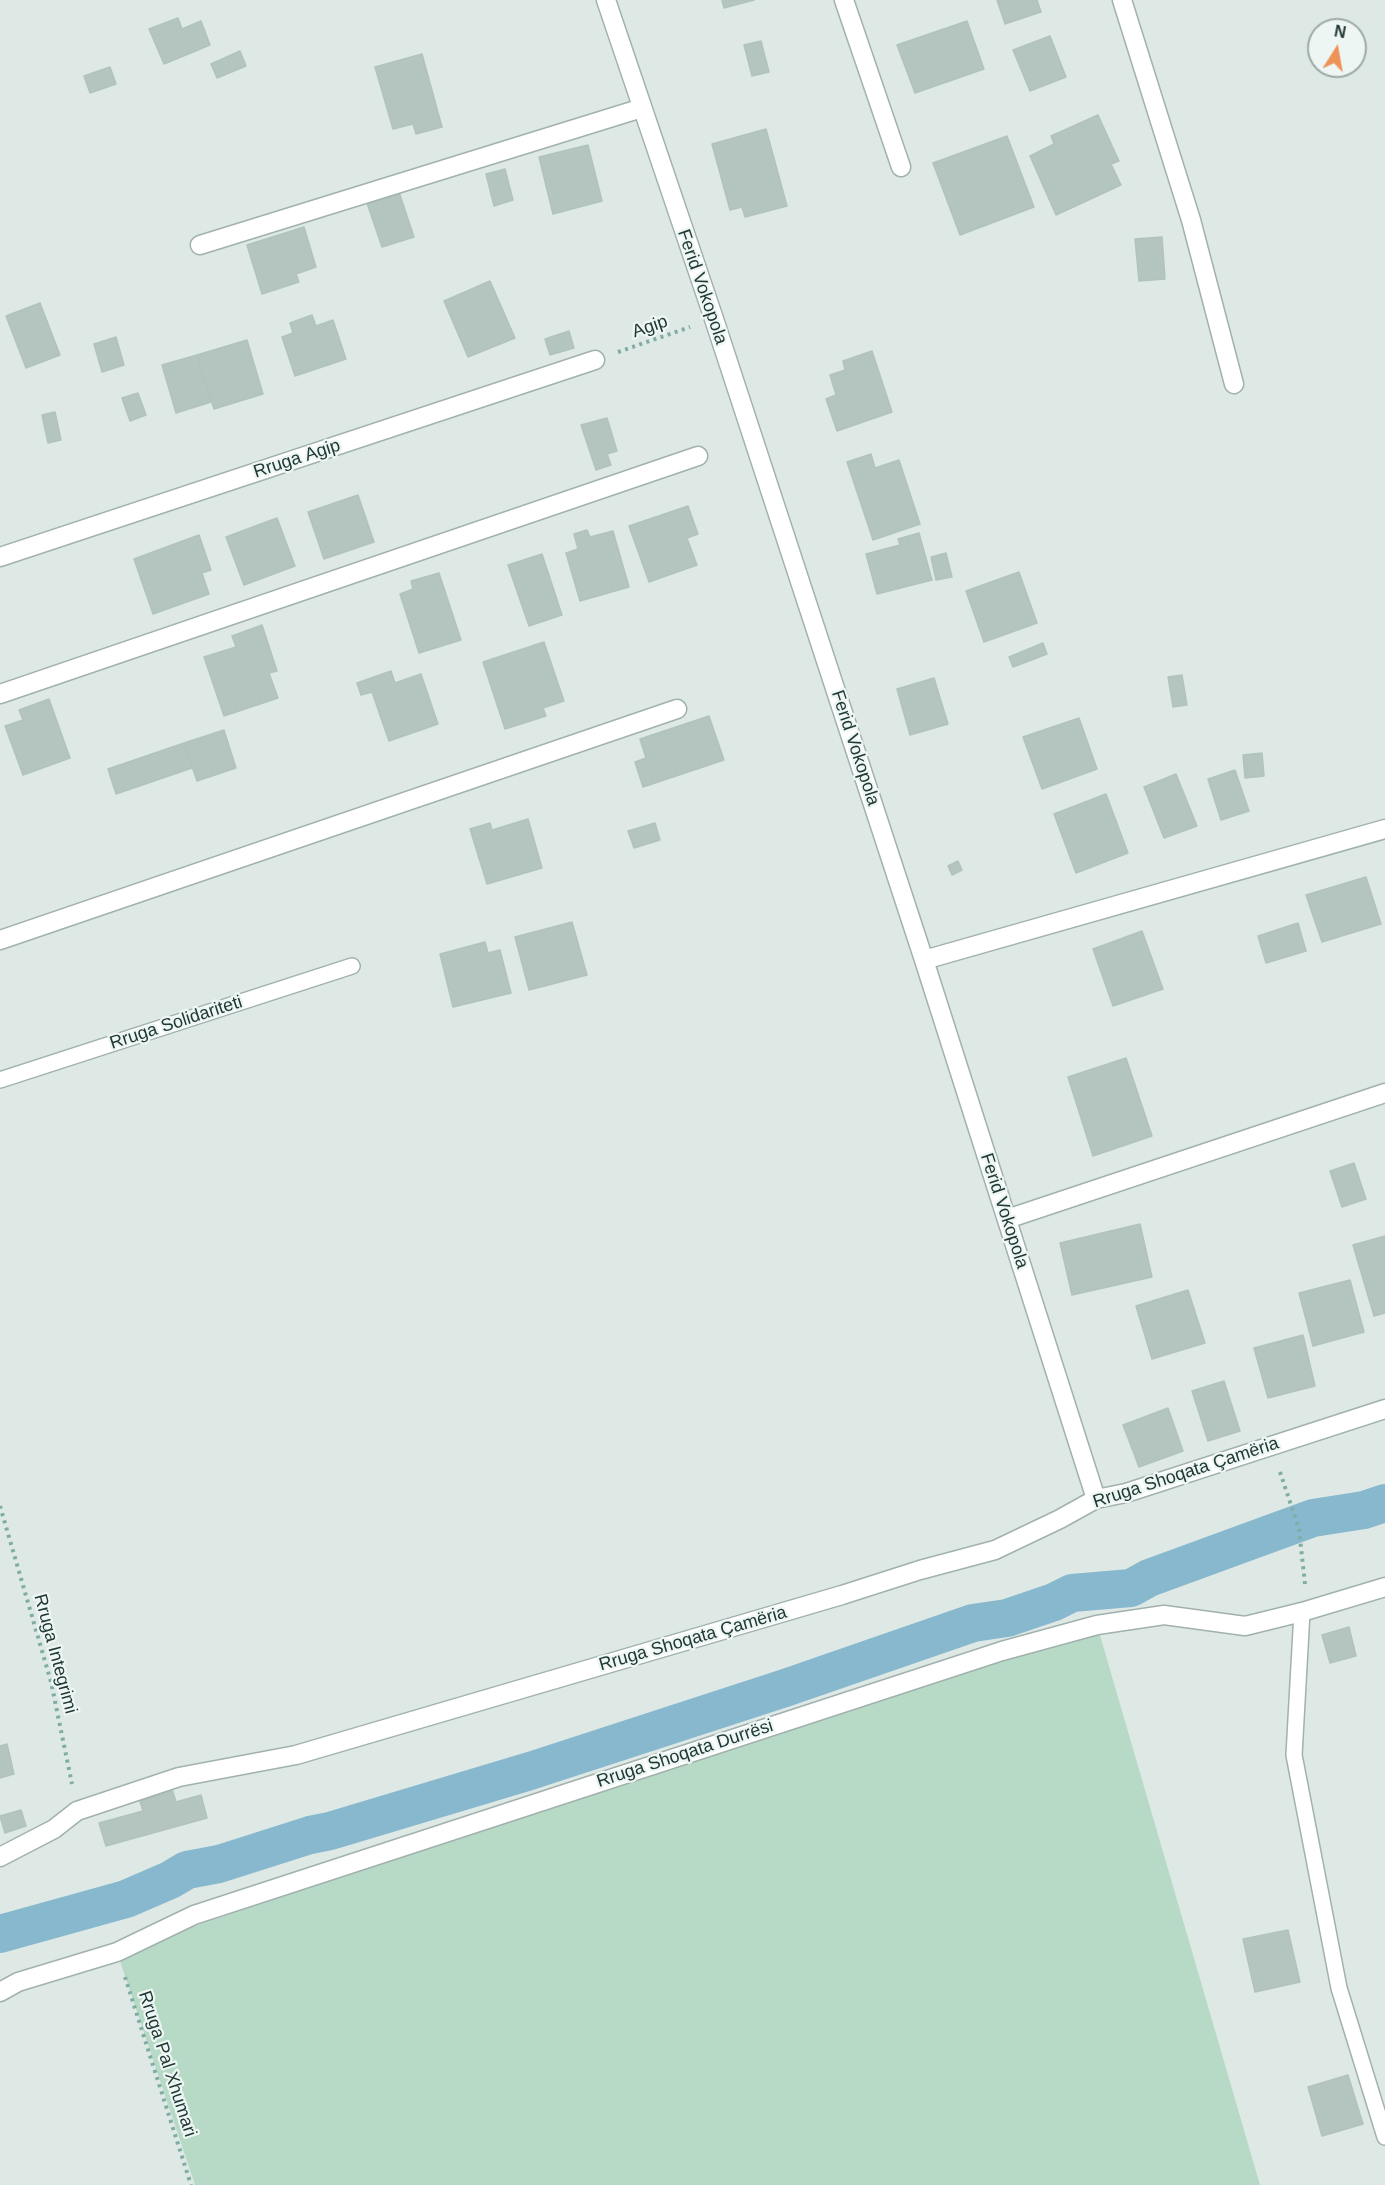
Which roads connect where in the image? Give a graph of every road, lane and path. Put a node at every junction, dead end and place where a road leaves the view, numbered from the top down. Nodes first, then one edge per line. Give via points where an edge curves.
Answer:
1 (606, 0) edge
2 (844, 0) edge
3 (1122, 0) edge
4 (642, 108) junction
5 (902, 167) dead end
6 (200, 245) dead end
7 (714, 319) junction
8 (595, 360) joint
9 (1234, 384) dead end
10 (698, 456) dead end
11 (0, 557) edge
12 (0, 694) edge
13 (677, 709) dead end
14 (1385, 829) edge
15 (0, 940) edge
16 (924, 960) junction
17 (352, 966) dead end
18 (0, 1080) edge
19 (1385, 1093) edge
20 (1007, 1219) junction
21 (1385, 1409) edge
22 (1280, 1472) dead end
23 (1095, 1499) junction
24 (0, 1506) edge
25 (1385, 1587) edge
26 (1302, 1612) junction
27 (77, 1811) junction
28 (0, 1857) edge
29 (117, 1952) junction
30 (0, 1992) edge
31 (1385, 2137) edge
32 (191, 2185) edge

1 - 4 street, Ferid Vokopola
2 - 5 street
3 - 9 street via 1191,220
4 - 6 street
4 - 7 street, Ferid Vokopola
7 - 8 path, Agip
7 - 16 street, Ferid Vokopola
8 - 11 street, Rruga Agip
10 - 12 street
13 - 15 street
14 - 16 street
16 - 20 street, Ferid Vokopola
17 - 18 lane, Rruga Solidariteti
19 - 20 street
20 - 23 street, Ferid Vokopola
21 - 23 street, Rruga Shoqata Çamëria via 1126,1493
22 - 26 path via 1299,1529 1305,1582
23 - 27 street, Rruga Shoqata Çamëria via 995,1550 296,1755 179,1777
24 - 27 path, Rruga Integrimi via 51,1682
25 - 26 street, Rruga Shoqata Durrësi
26 - 29 street, Rruga Shoqata Durrësi via 1245,1626 1164,1615 1097,1624 1002,1651 194,1915
26 - 31 lane via 1294,1755 1339,1988
27 - 28 street, Rruga Shoqata Çamëria
29 - 30 street, Rruga Shoqata Durrësi via 18,1982
29 - 32 path, Rruga Pal Xhumari

